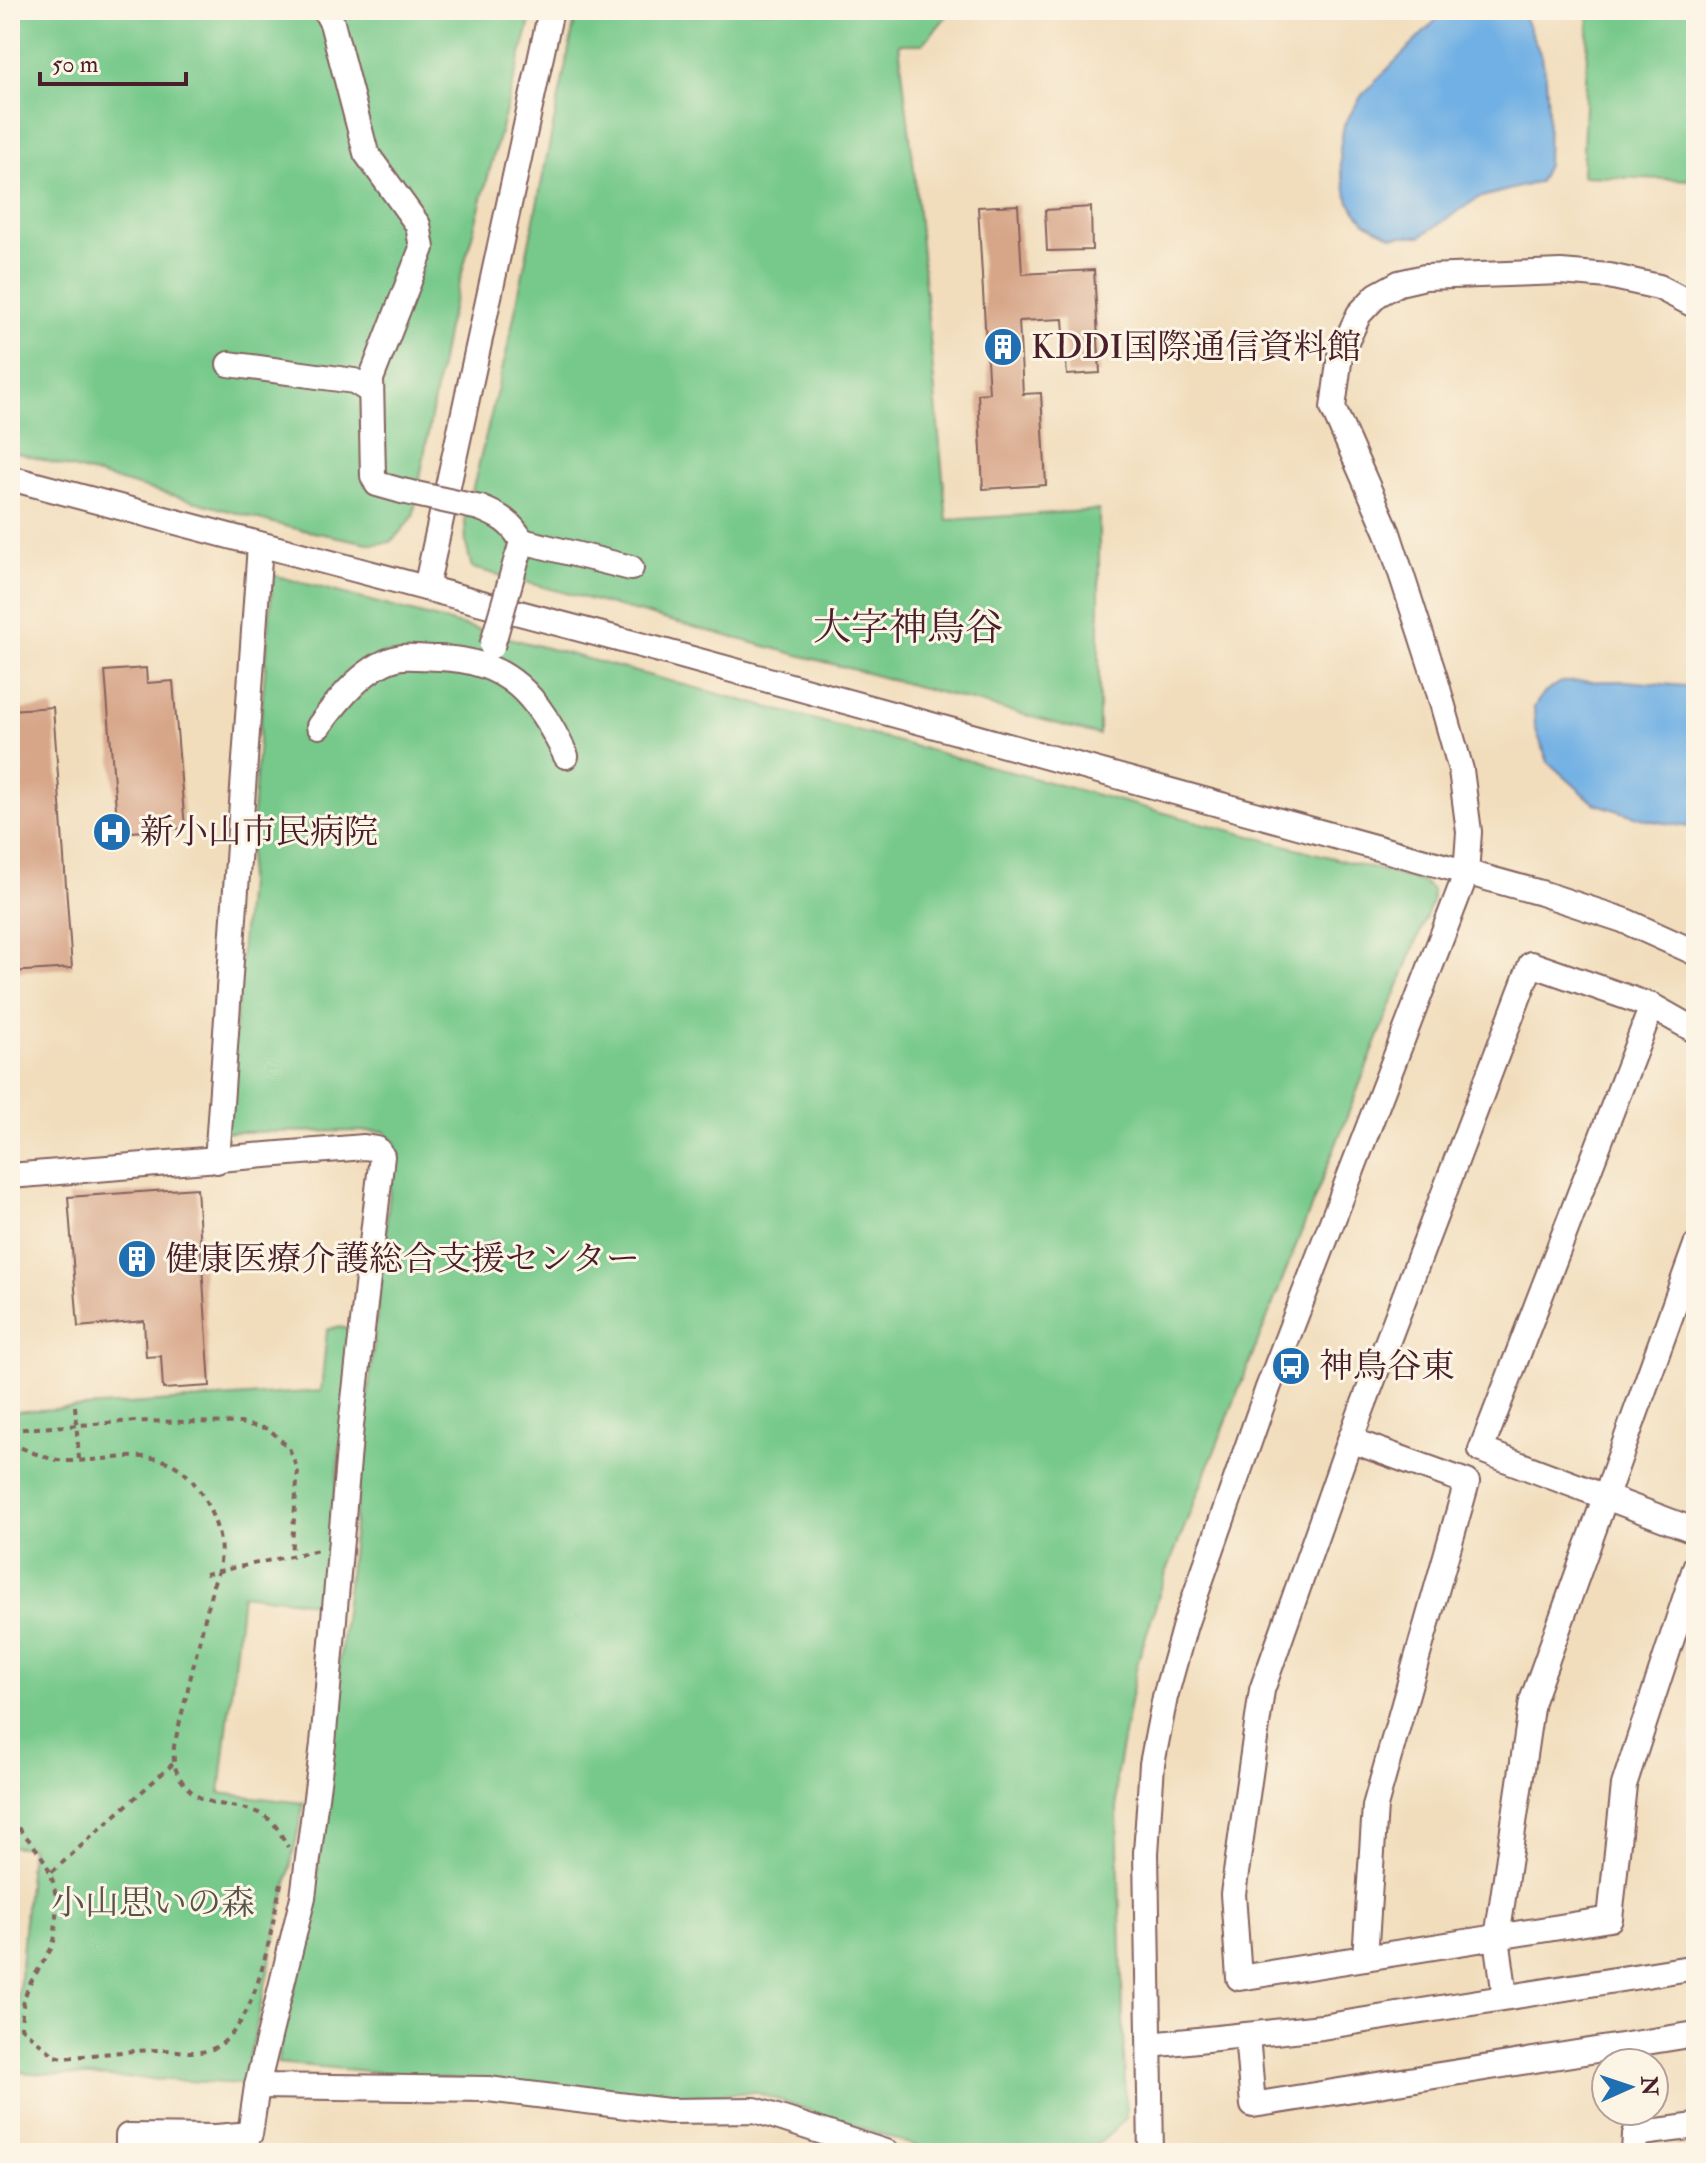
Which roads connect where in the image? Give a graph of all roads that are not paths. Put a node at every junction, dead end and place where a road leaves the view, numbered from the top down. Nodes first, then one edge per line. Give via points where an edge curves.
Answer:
1 (325, 10) edge
2 (551, 10) edge
3 (1696, 306) edge
4 (229, 364) dead end
5 (370, 391) junction
6 (10, 478) edge
7 (260, 545) junction
8 (520, 550) junction
9 (631, 568) dead end
10 (426, 588) junction
11 (489, 655) junction
12 (319, 726) dead end
13 (566, 756) dead end
14 (1466, 874) junction
15 (1696, 953) edge
16 (1652, 1006) junction
17 (1696, 1031) edge
18 (217, 1161) junction
19 (10, 1176) edge
20 (1696, 1245) edge
21 (1350, 1440) junction
22 (1606, 1495) junction
23 (1696, 1531) edge
24 (1696, 1565) edge
25 (1497, 1938) junction
26 (1365, 1958) junction
27 (1696, 1967) edge
28 (1505, 1996) junction
29 (1696, 2034) edge
30 (1247, 2035) junction
31 (1150, 2045) junction
32 (257, 2086) junction
33 (1696, 2126) edge
34 (215, 2145) edge
35 (128, 2153) edge
36 (888, 2153) edge
37 (1150, 2153) edge
38 (1634, 2153) edge

1 - 5 street via 366,153 418,225 422,248
2 - 10 street
3 - 14 street via 1659,287 1609,276 1561,272 1425,277 1377,295 1359,314 1340,355 1333,408 1388,533 1461,770 1469,832
4 - 5 street via 354,381
5 - 8 street, bridge via 377,484 504,518 515,528
6 - 7 street
7 - 10 street
7 - 18 street
8 - 9 street
8 - 11 street, bridge
10 - 14 street
11 - 12 street via 400,657 344,692
11 - 13 street via 548,718
14 - 15 street via 1623,920
14 - 31 street via 1268,1388 1165,1697 1146,1853
16 - 17 street
16 - 21 street via 1531,964
16 - 22 street via 1481,1450
18 - 19 street
18 - 32 street via 364,1147 377,1149 382,1156 303,1897
20 - 22 street
21 - 26 street via 1467,1482 1375,1806
21 - 26 street via 1262,1690 1233,1894 1239,1978
22 - 23 street
22 - 25 street via 1532,1701
24 - 25 street via 1624,1785 1610,1919
25 - 26 street
25 - 28 street
27 - 28 street
28 - 30 street
29 - 30 street via 1253,2105
30 - 31 street
31 - 37 street
32 - 34 street via 250,2134
32 - 36 street via 488,2089 668,2111 755,2110
33 - 38 street via 1635,2134
34 - 35 street via 128,2136

